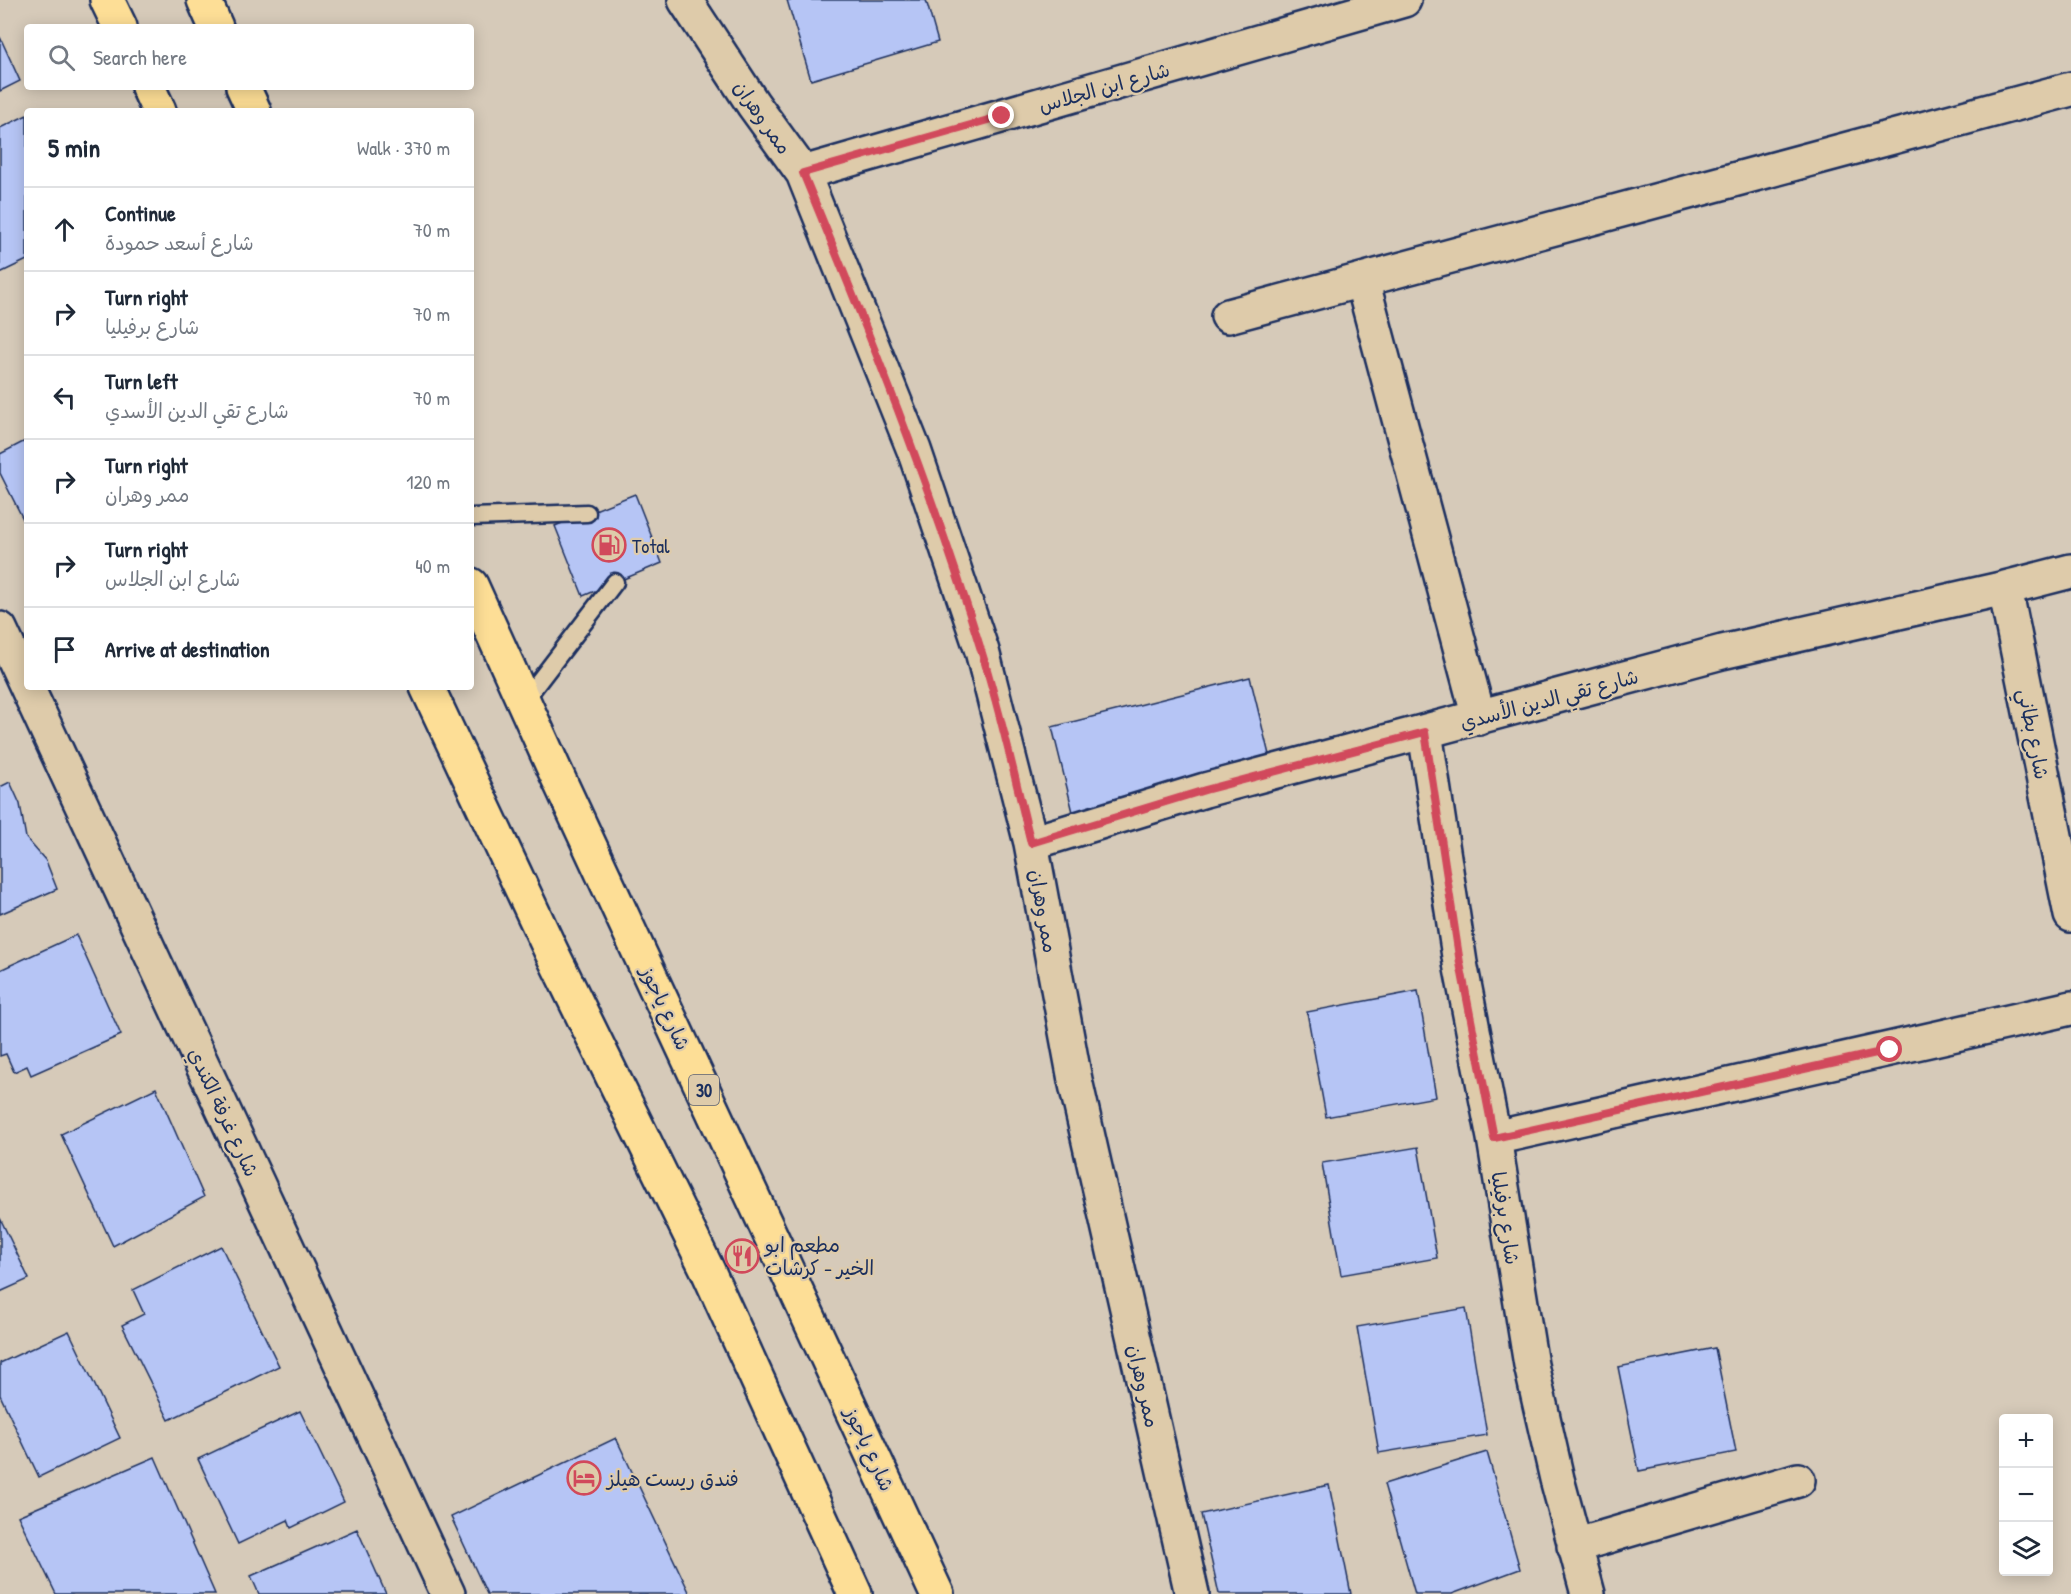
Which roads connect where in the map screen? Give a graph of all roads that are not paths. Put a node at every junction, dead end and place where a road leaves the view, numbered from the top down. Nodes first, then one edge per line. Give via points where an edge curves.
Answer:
1 (107, 0) edge
2 (204, 0) edge
3 (685, 0) edge
4 (1404, 0) edge
5 (119, 24) edge
6 (215, 24) edge
7 (2071, 89) edge
8 (149, 90) edge
9 (244, 90) edge
10 (158, 108) edge
11 (253, 108) edge
12 (803, 173) junction
13 (1362, 280) junction
14 (1228, 316) dead end
15 (587, 513) dead end
16 (474, 517) edge
17 (2071, 571) edge
18 (615, 582) dead end
19 (2005, 588) junction
20 (474, 592) edge
21 (0, 629) edge
22 (24, 681) edge
23 (28, 690) edge
24 (428, 690) edge
25 (523, 702) junction
26 (1479, 718) junction
27 (1425, 732) junction
28 (1031, 843) junction
29 (2071, 915) edge
30 (2071, 1008) edge
31 (1494, 1138) junction
32 (1798, 1480) dead end
33 (1574, 1546) junction
34 (448, 1594) edge
35 (855, 1594) edge
36 (938, 1594) edge
37 (1192, 1594) edge
38 (1588, 1594) edge

1 - 5 main road
2 - 6 main road
3 - 12 street, ممر وهران
4 - 12 street, شارع ابن الجلاس
7 - 13 street
8 - 10 main road
9 - 11 main road
12 - 28 street, ممر وهران via 914,450 981,651
13 - 14 street
13 - 26 street
15 - 16 lane
17 - 19 street, شارع تقي الدين الأسدي
18 - 25 lane
19 - 26 street, شارع تقي الدين الأسدي via 1722,652
19 - 29 street, شارع بطاني
20 - 25 main road, شارع ياجوز / 30
21 - 22 street, شارع غرفة الكندي
23 - 34 street, شارع غرفة الكندي
24 - 35 main road via 708,1271
25 - 36 main road, شارع ياجوز / 30
26 - 27 street, شارع تقي الدين الأسدي
27 - 28 street, شارع تقي الدين الأسدي via 1205,790
27 - 31 street, شارع برفيليا via 1460,963
28 - 37 street, ممر وهران via 1075,1080
30 - 31 street
31 - 33 street, شارع برفيليا via 1531,1365
32 - 33 street
33 - 38 street, شارع برفيليا

